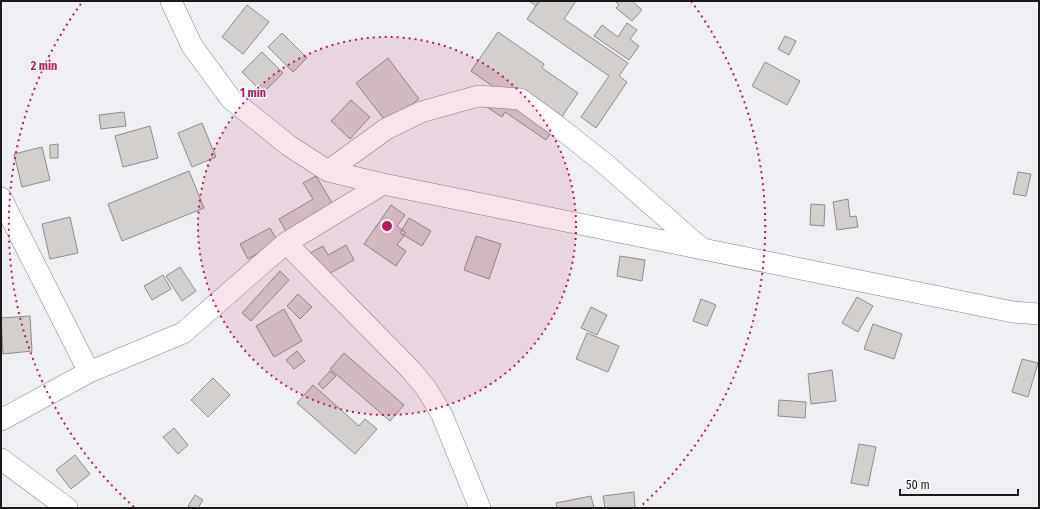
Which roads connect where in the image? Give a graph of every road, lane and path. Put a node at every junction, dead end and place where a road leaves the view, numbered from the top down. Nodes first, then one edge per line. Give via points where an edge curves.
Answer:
1 (171, 1) edge
2 (328, 171) junction
3 (383, 184) junction
4 (1, 198) edge
5 (286, 243) junction
6 (703, 250) junction
7 (1039, 314) edge
8 (89, 372) junction
9 (1, 420) edge
10 (1, 459) edge
11 (67, 508) edge
12 (480, 508) edge

1 - 2 street via 192,46 231,99 288,145
2 - 3 street
2 - 6 street via 386,129 421,112 478,96 520,99 604,163
3 - 5 street
3 - 6 street
4 - 8 street
5 - 8 street via 183,333
5 - 12 street via 426,388 442,415
6 - 7 street via 1013,312
8 - 9 street
10 - 11 street

